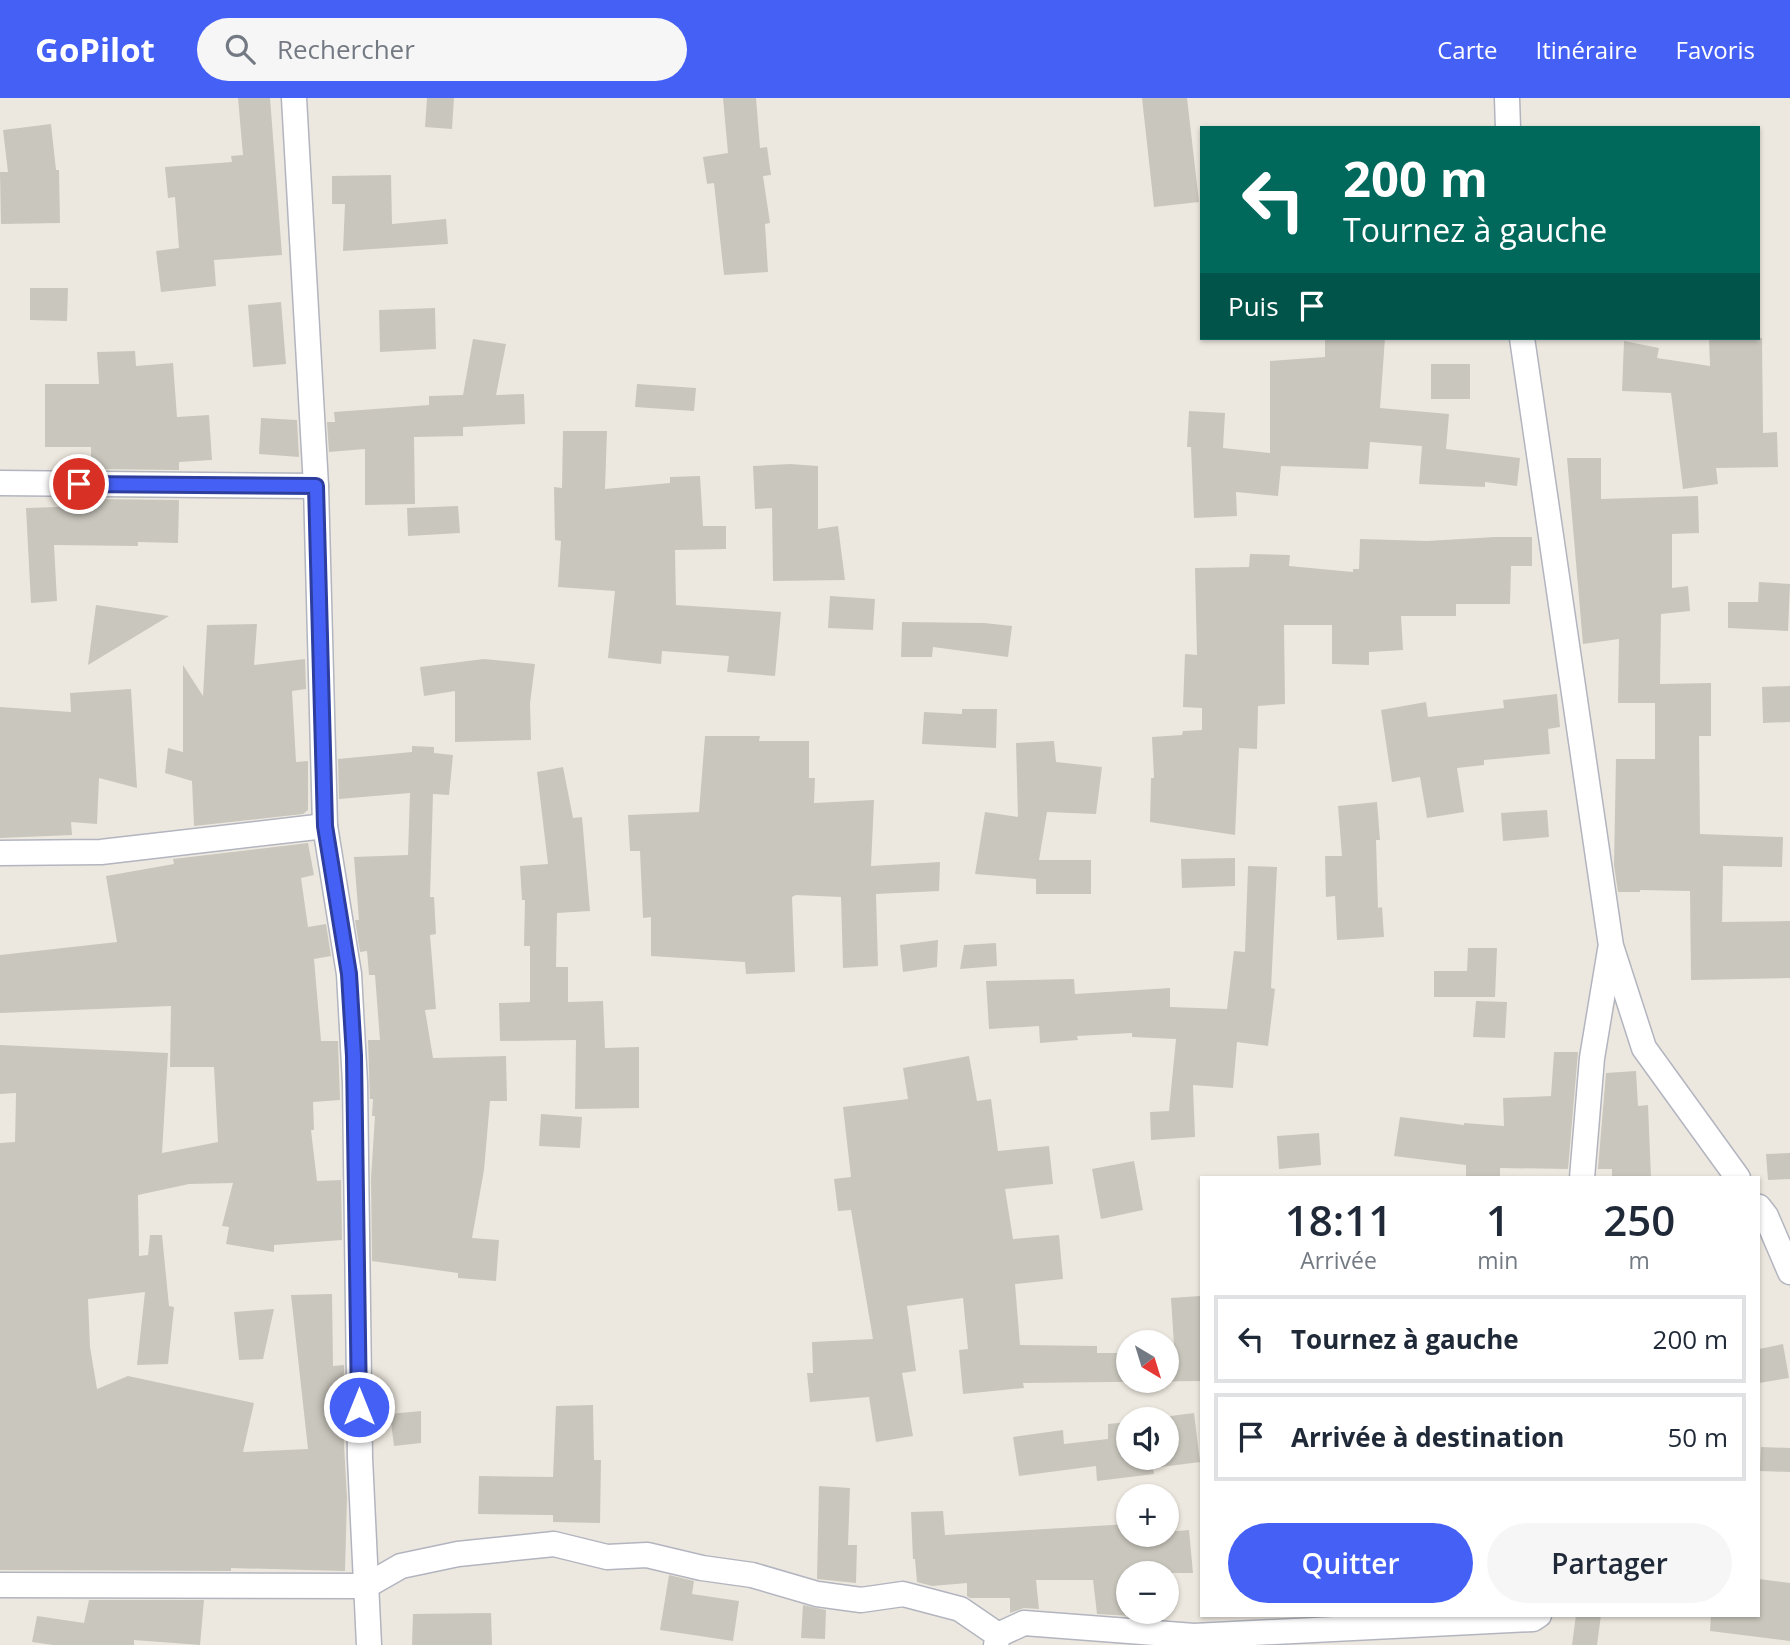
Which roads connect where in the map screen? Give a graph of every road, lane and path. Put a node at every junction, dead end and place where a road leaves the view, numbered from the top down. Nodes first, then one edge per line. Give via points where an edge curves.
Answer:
1 (294, 98) edge
2 (1507, 98) edge
3 (1508, 126) edge
4 (1522, 340) edge
5 (0, 483) edge
6 (316, 486) junction
7 (325, 826) junction
8 (0, 853) edge
9 (1611, 946) junction
10 (1583, 1176) edge
11 (1737, 1176) edge
12 (1760, 1208) edge
13 (1790, 1272) edge
14 (0, 1585) edge
15 (366, 1586) junction
16 (1536, 1617) edge
17 (997, 1640) edge
18 (369, 1645) edge

1 - 6 street
2 - 3 street
4 - 9 street
5 - 6 street
6 - 7 street
7 - 8 street via 102,852
7 - 15 street via 349,974
9 - 10 street via 1592,1058
9 - 11 street via 1644,1048
12 - 13 street
14 - 15 street
15 - 17 street via 401,1566 458,1554 554,1544 607,1557 648,1555 752,1575 817,1594 861,1600 903,1594 960,1609
15 - 18 street
16 - 17 street via 1194,1636 1024,1623

